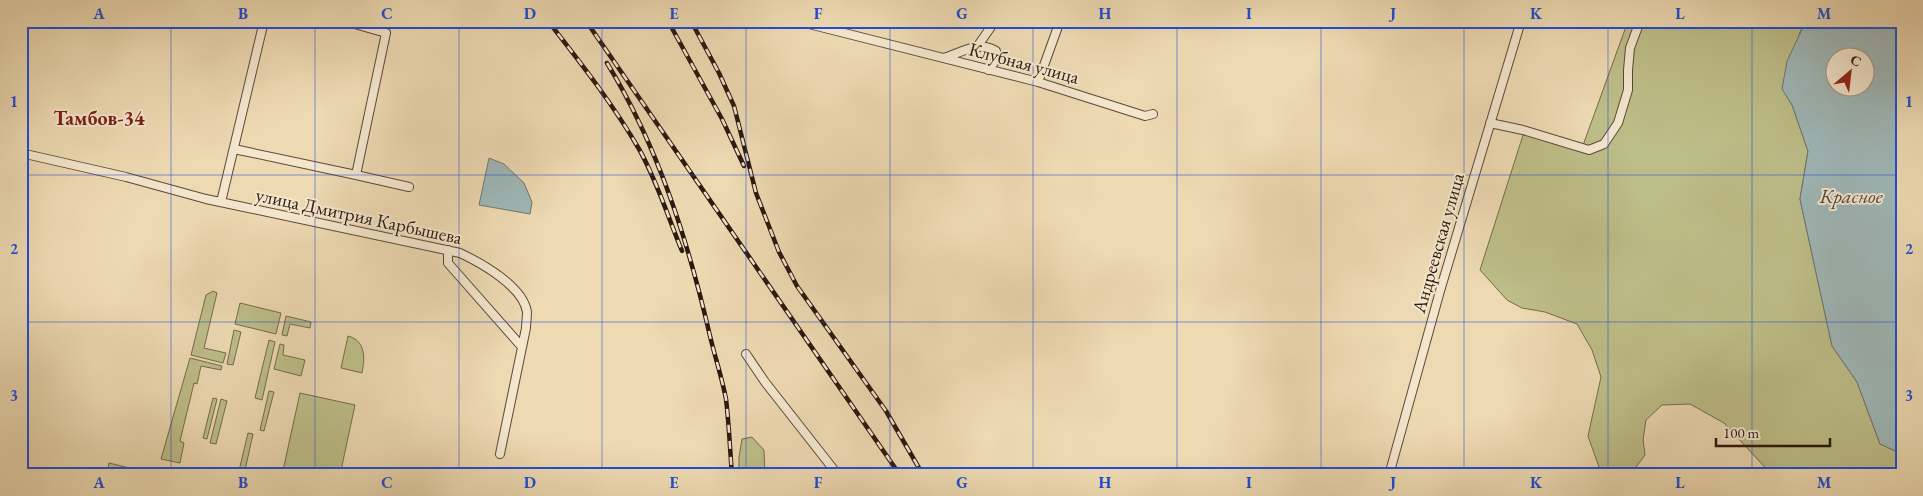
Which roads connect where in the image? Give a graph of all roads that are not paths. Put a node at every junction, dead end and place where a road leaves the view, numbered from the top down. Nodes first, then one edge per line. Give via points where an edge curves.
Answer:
1 (264, 21) edge
2 (344, 21) edge
3 (797, 21) edge
4 (995, 21) edge
5 (1060, 21) edge
6 (1520, 21) edge
7 (1640, 21) edge
8 (976, 47) junction
9 (942, 58) junction
10 (988, 70) junction
11 (1038, 82) junction
12 (1153, 114) dead end
13 (1490, 124) junction
14 (234, 149) junction
15 (21, 154) edge
16 (356, 175) junction
17 (408, 186) dead end
18 (222, 202) junction
19 (448, 250) junction
20 (522, 346) junction
21 (746, 354) dead end
22 (500, 454) dead end
23 (838, 475) edge
24 (1389, 475) edge

1 - 14 street
2 - 16 street via 386,33
3 - 9 street, Клубная улица
4 - 8 street
5 - 11 street
6 - 13 street, Андреевская улица
7 - 13 street via 1630,48 1628,90 1618,123 1604,144 1590,150
8 - 9 street
8 - 10 street via 987,46 996,51 997,59
9 - 10 street, Клубная улица
10 - 11 street, Клубная улица
11 - 12 street, Клубная улица via 1145,116
13 - 24 street, Андреевская улица
14 - 16 street
14 - 18 street
15 - 18 street, улица Дмитрия Карбышева
16 - 17 street
18 - 19 street, улица Дмитрия Карбышева
19 - 20 street via 448,263
19 - 20 street, улица Дмитрия Карбышева via 481,263 506,282 520,298 526,311
20 - 22 street, улица Дмитрия Карбышева
21 - 23 street

